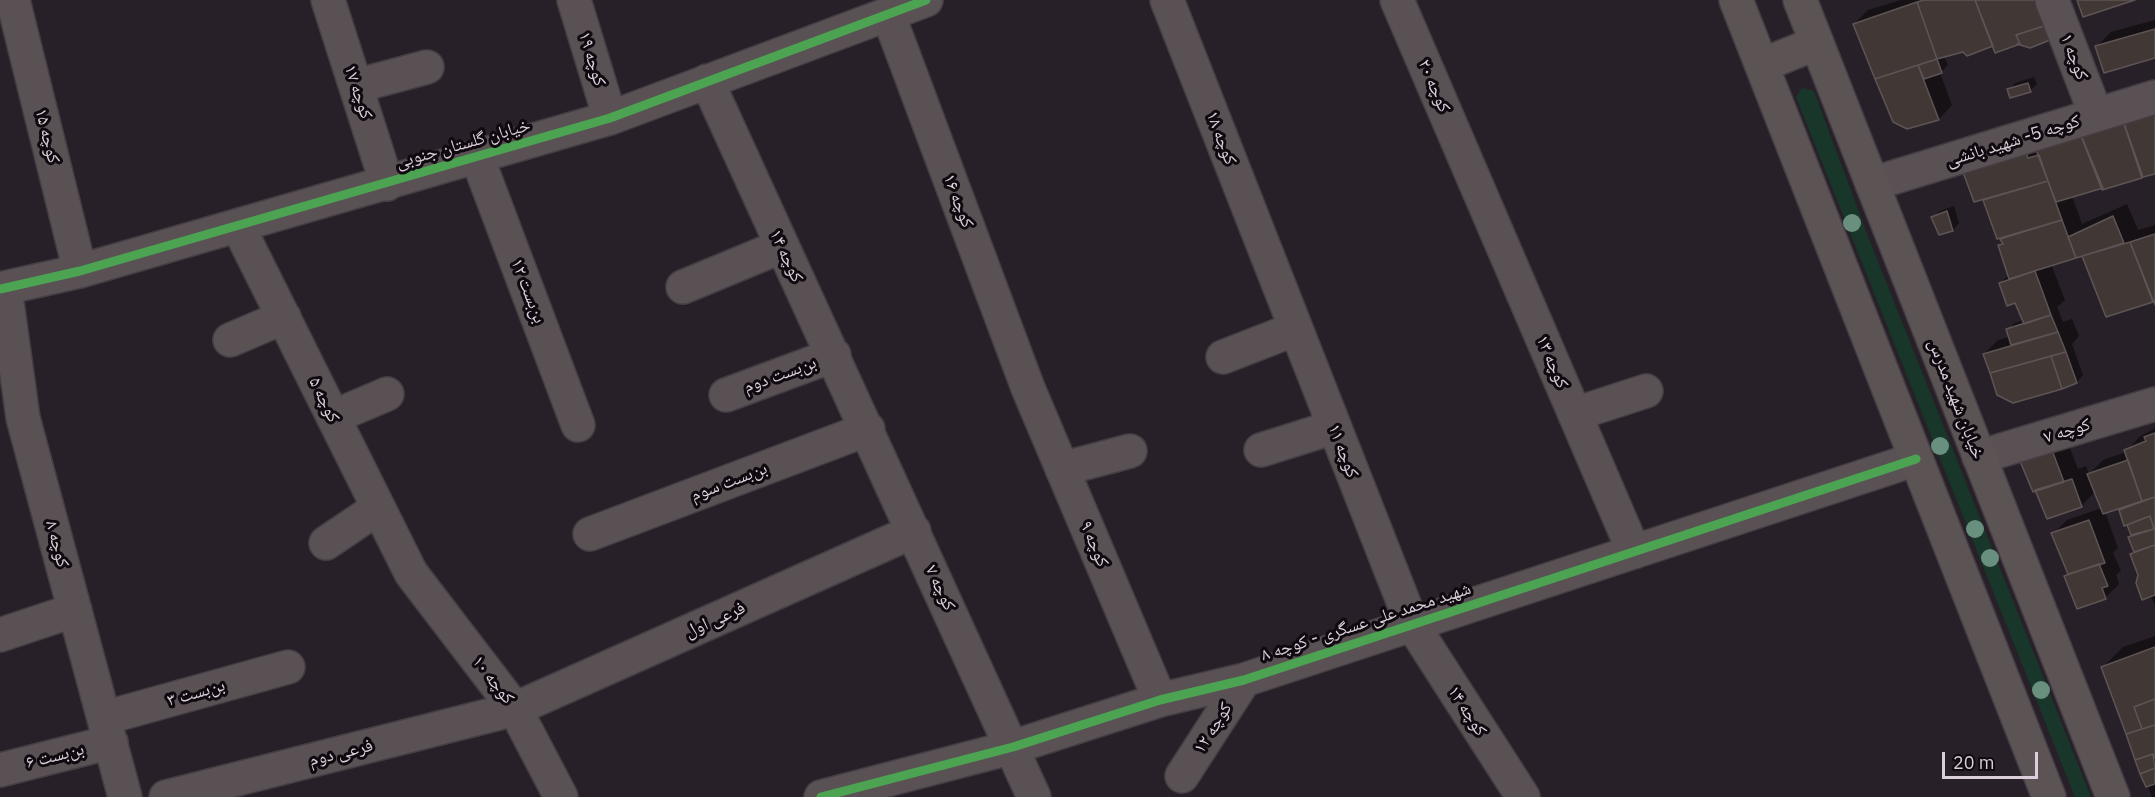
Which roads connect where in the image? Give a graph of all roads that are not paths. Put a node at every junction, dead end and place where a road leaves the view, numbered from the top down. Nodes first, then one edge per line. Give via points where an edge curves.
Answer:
1 (13, 0) edge
2 (328, 0) edge
3 (574, 0) edge
4 (926, 0) edge
5 (1167, 0) edge
6 (1397, 0) edge
7 (1736, 0) edge
8 (1800, 0) edge
9 (2052, 0) edge
10 (888, 14) junction
11 (1817, 43) junction
12 (1762, 65) junction
13 (427, 67) dead end
14 (707, 81) junction
15 (356, 86) junction
16 (2155, 97) edge
17 (2096, 115) junction
18 (610, 118) junction
19 (477, 157) junction
20 (1471, 172) joint
21 (387, 183) junction
22 (1872, 184) junction
23 (238, 226) junction
24 (782, 246) junction
25 (80, 271) junction
26 (1275, 277) joint
27 (683, 287) dead end
28 (2, 289) edge
29 (284, 317) junction
30 (1295, 328) junction
31 (230, 340) dead end
32 (834, 356) junction
33 (1223, 357) dead end
34 (1028, 388) joint
35 (1646, 391) dead end
36 (387, 394) dead end
37 (726, 394) dead end
38 (2155, 404) edge
39 (1575, 414) junction
40 (333, 417) junction
41 (11, 423) edge
42 (578, 424) dead end
43 (1334, 427) junction
44 (868, 429) junction
45 (1261, 450) dead end
46 (1130, 451) dead end
47 (1979, 457) junction
48 (1916, 459) junction
49 (1062, 469) junction
50 (378, 508) junction
51 (915, 531) junction
52 (590, 534) dead end
53 (326, 543) dead end
54 (1634, 552) junction
55 (411, 573) joint
56 (75, 610) junction
57 (1412, 624) junction
58 (0, 635) edge
59 (288, 667) dead end
60 (1244, 680) junction
61 (1160, 700) junction
62 (515, 709) junction
63 (107, 730) junction
64 (1013, 747) junction
65 (0, 770) edge
66 (1182, 776) dead end
67 (125, 797) edge
68 (166, 797) edge
69 (561, 797) edge
70 (821, 797) edge
71 (1034, 797) edge
72 (1522, 797) edge
73 (2049, 797) edge
74 (2113, 797) edge

1 - 25 street, کوچه ۱۵
2 - 15 street, کوچه ۱۷
3 - 18 street, کوچه ۱۹
4 - 10 street, خیابان گلستان جنوبی
5 - 26 street, کوچه ۱۸
6 - 20 street, کوچه ۲۰
7 - 12 main road
8 - 11 main road, خیابان شهید مدرس
9 - 17 street, کوچه ۱
10 - 14 street, خیابان گلستان جنوبی
10 - 34 street, کوچه ۱۶
11 - 12 main road
11 - 22 main road, خیابان شهید مدرس
12 - 48 main road
13 - 15 street
14 - 18 street, خیابان گلستان جنوبی
14 - 24 street, کوچه ۱۴
15 - 21 street, کوچه ۱۷
16 - 17 street, کوچه 5- شهید بانشی
17 - 22 street, کوچه 5- شهید بانشی
18 - 19 street, خیابان گلستان جنوبی
19 - 21 street, خیابان گلستان جنوبی
19 - 42 street, بن‌بست ۱۲
20 - 39 street, کوچه ۱۳
21 - 23 street, خیابان گلستان جنوبی
22 - 47 main road, خیابان شهید مدرس
23 - 25 street, خیابان گلستان جنوبی
23 - 29 street, کوچه ۵
24 - 27 street
24 - 32 street, کوچه ۱۴
25 - 28 street, خیابان گلستان جنوبی
26 - 30 street, کوچه ۱۱
28 - 41 street, کوچه ۸
29 - 31 street
29 - 40 street, کوچه ۵
30 - 33 street
30 - 43 street, کوچه ۱۱
32 - 37 street, بن‌بست دوم
32 - 44 street, کوچه ۱۴
34 - 49 street, کوچه ۹
35 - 39 street
36 - 40 street
38 - 47 street, کوچه ۷
39 - 54 street, کوچه ۱۳
40 - 50 street, کوچه ۵
41 - 56 street, کوچه ۸
43 - 45 street
43 - 57 street, کوچه ۱۱
44 - 51 street, کوچه ۷
44 - 52 street, بن‌بست سوم
46 - 49 street
47 - 74 main road, خیابان شهید مدرس
48 - 54 street, شهید محمد علی عسگری - کوچه ۸
48 - 73 main road
49 - 61 street, کوچه ۹
50 - 53 street
50 - 55 street, کوچه ۵
51 - 62 street, فرعی اول
51 - 64 street, کوچه ۷
54 - 57 street, شهید محمد علی عسگری - کوچه ۸
55 - 62 street, کوچه ۱۰
56 - 58 street
56 - 63 street, کوچه ۸
57 - 60 street, شهید محمد علی عسگری - کوچه ۸
57 - 72 street, کوچه ۱۴
59 - 63 street, بن‌بست ۳
60 - 61 street, شهید محمد علی عسگری - کوچه ۸
60 - 66 street, کوچه ۱۲
61 - 64 street, شهید محمد علی عسگری - کوچه ۸
62 - 68 street, فرعی دوم
62 - 69 street, کوچه ۱۰
63 - 65 street, بن‌بست ۶
63 - 67 street, کوچه ۸
64 - 70 street, شهید محمد علی عسگری - کوچه ۸
64 - 71 street

